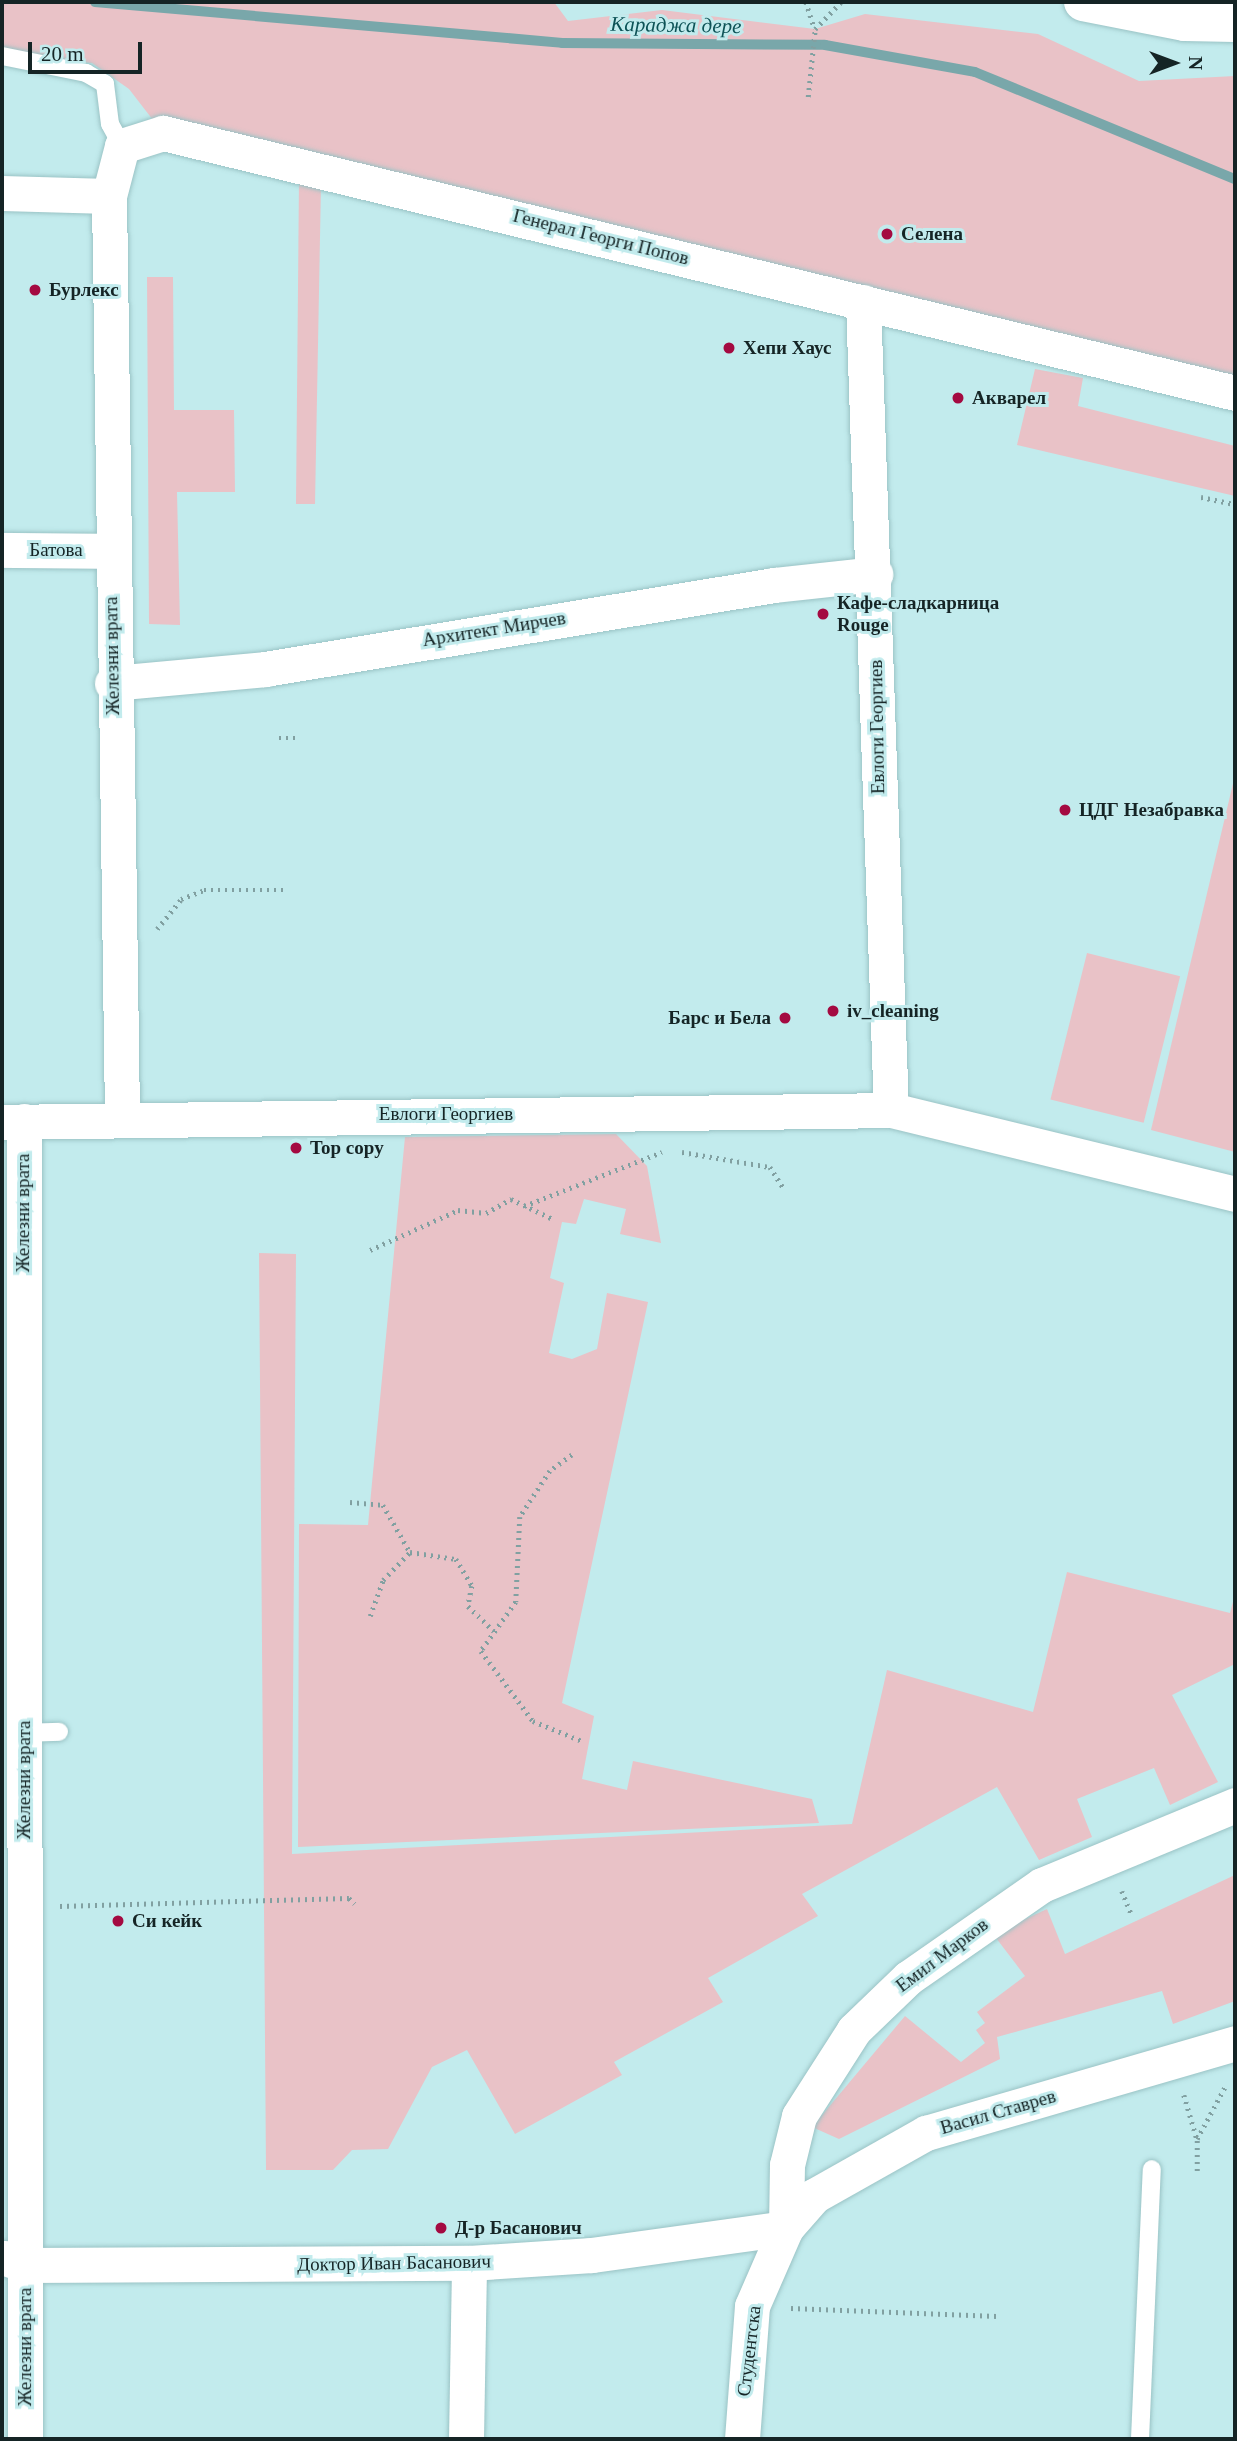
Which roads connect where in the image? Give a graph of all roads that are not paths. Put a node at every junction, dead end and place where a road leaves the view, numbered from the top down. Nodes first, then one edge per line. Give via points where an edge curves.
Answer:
1 (1083, 2) edge
2 (1235, 23) edge
3 (2, 56) edge
4 (122, 146) junction
5 (2, 193) edge
6 (109, 196) junction
7 (863, 302) junction
8 (1235, 393) edge
9 (2, 550) edge
10 (110, 551) junction
11 (875, 575) junction
12 (112, 683) junction
13 (891, 1110) junction
14 (122, 1116) junction
15 (13, 1122) edge
16 (1235, 1194) edge
17 (13, 1646) edge
18 (23, 1732) junction
19 (59, 1732) dead end
20 (1235, 1805) edge
21 (1233, 2043) edge
22 (1152, 2169) dead end
23 (786, 2228) junction
24 (14, 2261) edge
25 (469, 2263) junction
26 (25, 2439) edge
27 (466, 2439) edge
28 (742, 2439) edge
29 (1140, 2439) edge

1 - 2 street via 1185,22
3 - 4 lane via 86,73 105,84 110,124
4 - 6 street
4 - 7 street, Генерал Георги Попов via 163,132
5 - 6 street
6 - 10 street, Железни врата
7 - 8 street, Генерал Георги Попов
7 - 11 street, Евлоги Георгиев
9 - 10 street, Батова
10 - 12 street, Железни врата
11 - 12 street, Архитект Мирчев via 747,589 265,669
11 - 13 street, Евлоги Георгиев
12 - 14 street, Железни врата
13 - 14 street, Евлоги Георгиев
13 - 16 street, Евлоги Георгиев
14 - 15 street, Евлоги Георгиев
15 - 17 street, Железни врата
17 - 18 street, Железни врата
18 - 19 lane
18 - 24 street, Железни врата via 24,1907
20 - 23 street, Емил Марков via 1042,1885 908,1978 854,2030 799,2116 787,2165
21 - 23 street, Васил Ставрев via 926,2133 814,2196
22 - 29 lane
23 - 25 street, Доктор Иван Басанович via 592,2255
23 - 28 street, Студентска via 752,2306
24 - 25 street, Доктор Иван Басанович
24 - 26 street, Железни врата
25 - 27 street

